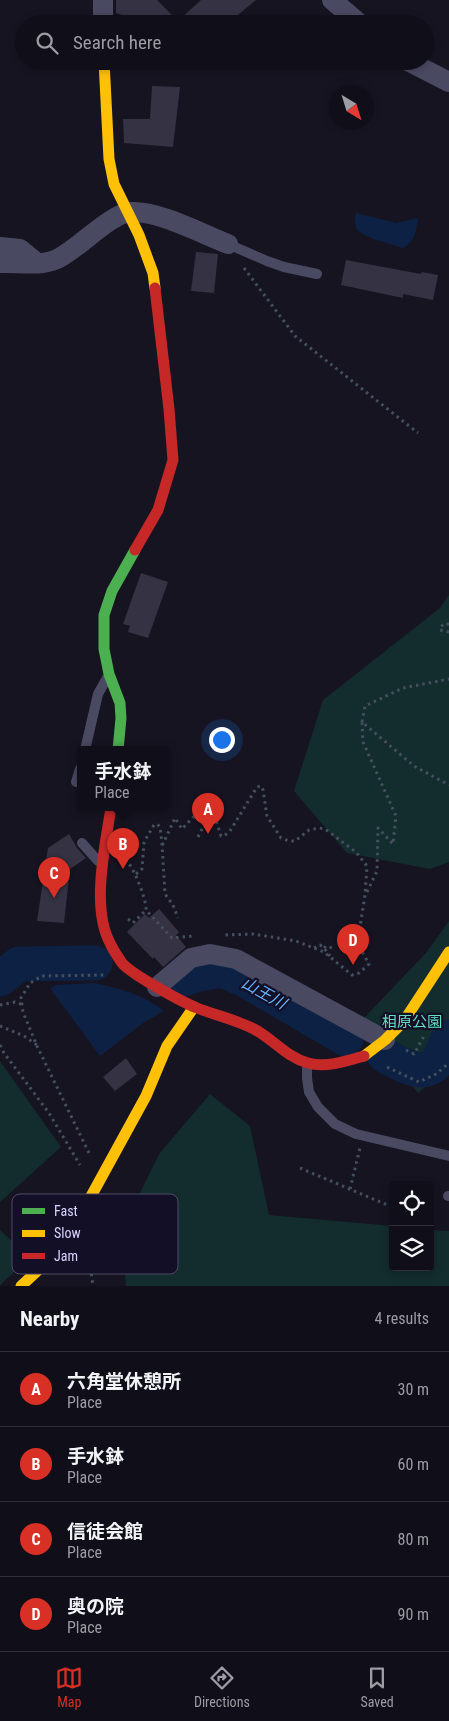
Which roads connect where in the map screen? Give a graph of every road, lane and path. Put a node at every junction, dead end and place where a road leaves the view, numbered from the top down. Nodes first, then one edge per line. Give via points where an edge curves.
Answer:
1 (103, 0) edge
2 (332, 0) edge
3 (103, 15) edge
4 (350, 15) edge
5 (102, 70) edge
6 (426, 70) edge
7 (449, 82) edge
8 (129, 212) junction
9 (228, 244) junction
10 (0, 246) edge
11 (37, 263) junction
12 (0, 264) edge
13 (317, 274) dead end
14 (418, 433) dead end
15 (449, 624) edge
16 (449, 632) edge
17 (109, 674) junction
18 (449, 679) edge
19 (362, 722) junction
20 (86, 746) edge
21 (118, 746) edge
22 (77, 779) edge
23 (76, 782) dead end
24 (449, 785) edge
25 (110, 811) edge
26 (204, 825) junction
27 (107, 835) junction
28 (198, 837) dead end
29 (82, 843) dead end
30 (162, 844) junction
31 (102, 865) junction
32 (136, 874) junction
33 (366, 895) junction
34 (146, 910) junction
35 (178, 918) dead end
36 (132, 923) dead end
37 (199, 935) dead end
38 (218, 935) dead end
39 (313, 948) junction
40 (324, 948) junction
41 (332, 948) dead end
42 (449, 952) edge
43 (331, 959) junction
44 (123, 964) junction
45 (158, 987) junction
46 (22, 1004) junction
47 (0, 1006) edge
48 (194, 1008) junction
49 (0, 1026) edge
50 (385, 1040) junction
51 (0, 1045) edge
52 (37, 1046) junction
53 (2, 1052) edge
54 (367, 1055) junction
55 (308, 1063) junction
56 (449, 1063) edge
57 (363, 1135) junction
58 (449, 1156) edge
59 (300, 1168) dead end
60 (100, 1178) junction
61 (350, 1189) junction
62 (94, 1190) junction
63 (92, 1194) edge
64 (389, 1207) edge
65 (34, 1274) edge
66 (21, 1286) edge

1 - 3 street
2 - 4 street
5 - 8 street via 114,184
6 - 7 street
8 - 9 street via 163,218
8 - 11 street via 113,219 58,259
8 - 17 street via 153,273 173,460 158,510 112,591 104,615 104,649
9 - 13 lane via 276,264
9 - 14 path via 295,336
10 - 11 street via 20,249
11 - 12 street
15 - 16 path via 443,624 440,630
17 - 20 lane via 98,694
17 - 21 street via 120,703
18 - 19 path via 403,688 365,706
19 - 24 path via 414,766
19 - 33 path via 363,742 396,816 393,844 378,828 377,871
22 - 23 lane
25 - 27 street
26 - 28 path
26 - 30 path via 207,808 204,806 182,829 175,818
26 - 33 path via 216,820 219,833 224,836 256,787 261,786 267,816 281,838 295,840 309,830 326,829 356,852 367,866
27 - 31 street
27 - 32 path
29 - 31 lane
30 - 32 path via 157,824 144,842 142,869
30 - 35 path via 165,894
31 - 44 street via 103,920 109,942
32 - 34 path via 147,904
33 - 43 path via 358,940 369,964 352,975
34 - 36 path
34 - 37 path via 172,938
38 - 39 path via 253,934 296,941
39 - 40 path via 320,945
39 - 43 path
40 - 41 path
40 - 43 path
42 - 50 street via 412,1010
44 - 45 street
44 - 46 path via 110,975 42,976 30,982 21,998
45 - 48 street
45 - 50 street via 191,958 210,954 236,959
46 - 47 path via 15,1002
46 - 52 path
48 - 55 street via 256,1030 287,1054
48 - 60 street via 167,1046 146,1096
49 - 52 path via 24,1036
50 - 54 street
51 - 53 path
52 - 60 path
53 - 62 path via 49,1113
54 - 55 street via 343,1062
54 - 56 path via 419,1082
55 - 57 lane via 309,1092 318,1107 343,1129
57 - 58 lane
57 - 61 path
59 - 61 path
60 - 62 street
61 - 64 path
62 - 63 street
65 - 66 street

